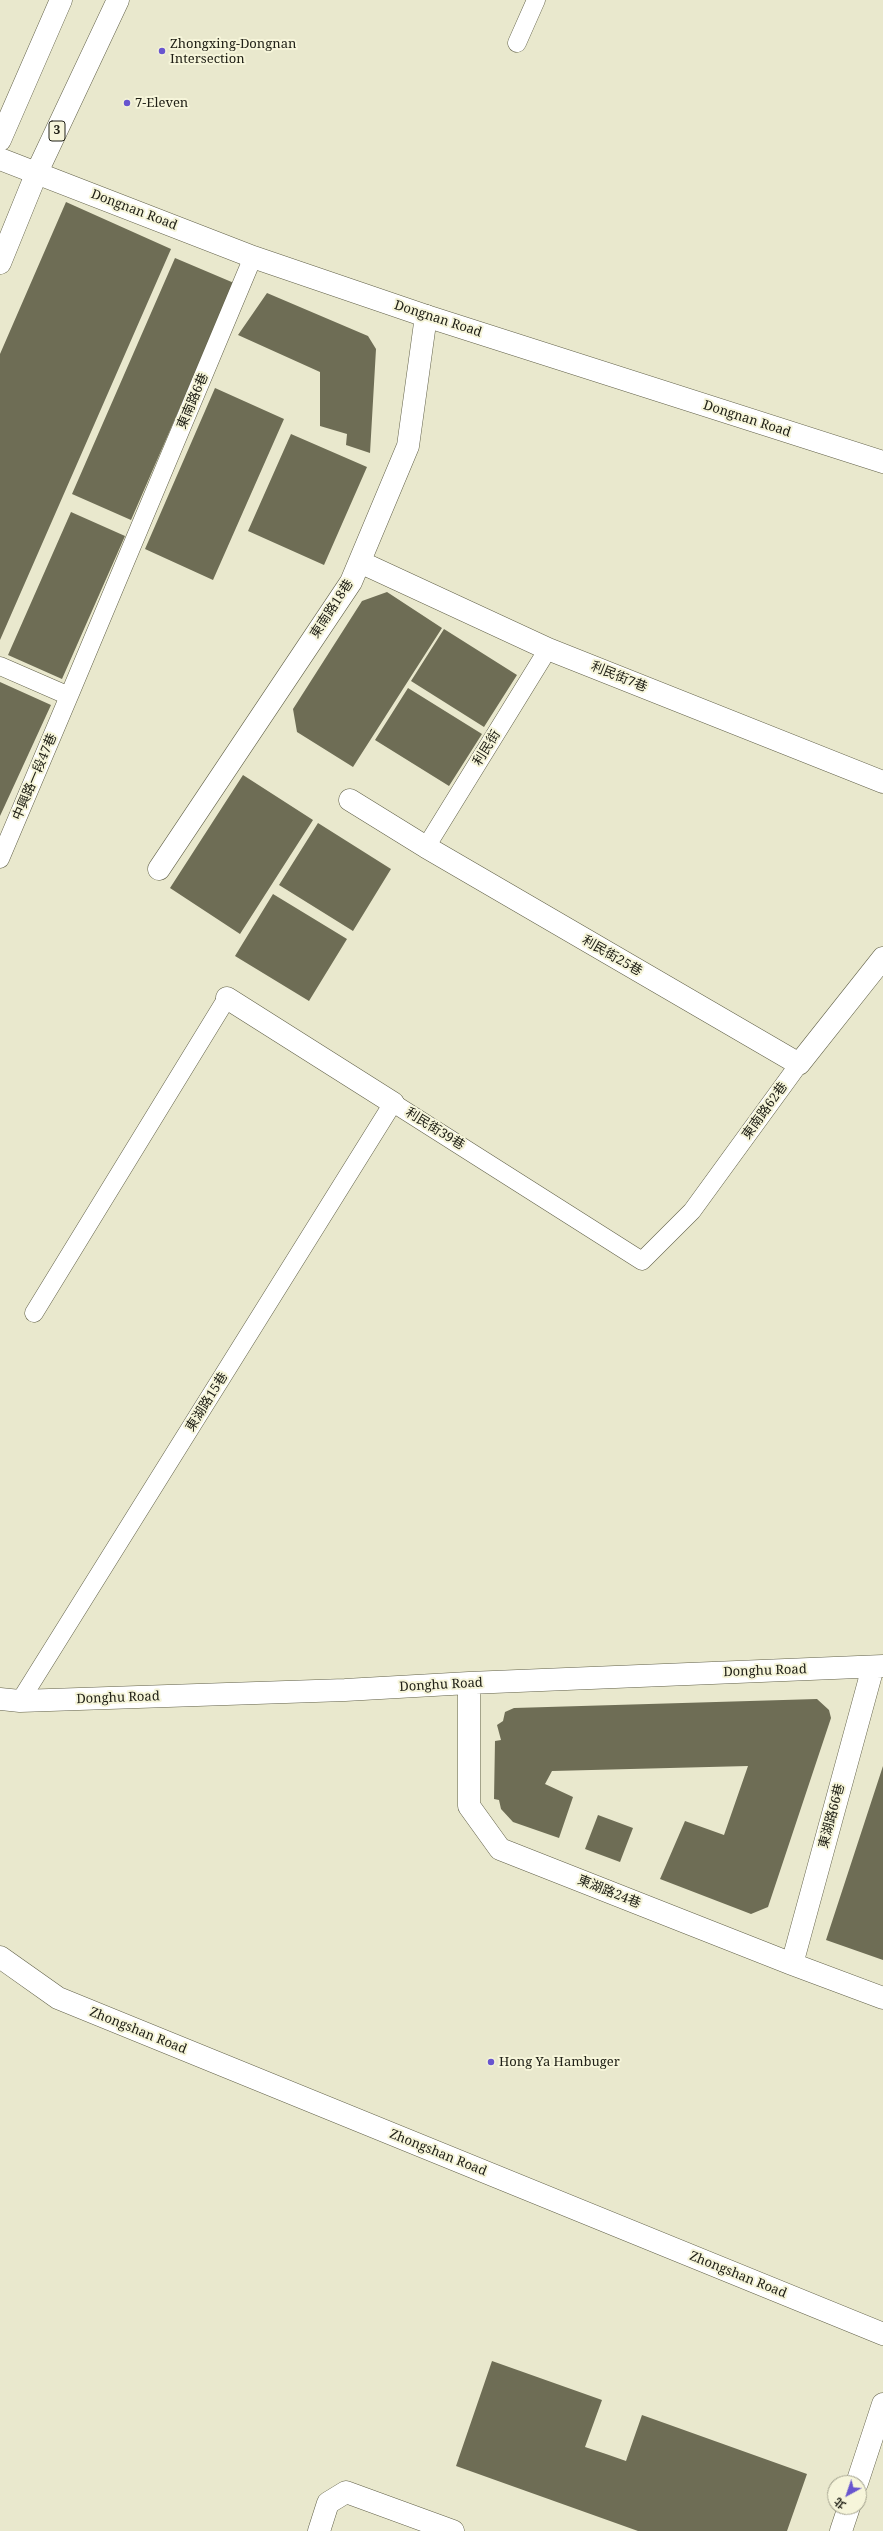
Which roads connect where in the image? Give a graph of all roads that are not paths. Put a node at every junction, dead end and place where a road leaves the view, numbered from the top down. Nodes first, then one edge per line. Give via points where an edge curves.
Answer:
1 (61, 0) edge
2 (118, 0) edge
3 (536, 0) edge
4 (517, 43) dead end
5 (0, 140) edge
6 (0, 159) edge
7 (37, 172) junction
8 (253, 257) junction
9 (0, 263) edge
10 (426, 316) junction
11 (883, 462) edge
12 (133, 545) joint
13 (360, 562) junction
14 (548, 649) junction
15 (0, 666) edge
16 (69, 696) junction
17 (883, 782) edge
18 (350, 800) dead end
19 (426, 847) junction
20 (0, 859) edge
21 (159, 869) dead end
22 (883, 958) edge
23 (228, 998) joint
24 (799, 1064) junction
25 (394, 1103) junction
26 (642, 1261) joint
27 (34, 1313) dead end
28 (878, 1667) edge
29 (469, 1683) junction
30 (10, 1700) edge
31 (0, 1957) edge
32 (792, 1964) junction
33 (883, 1998) edge
34 (883, 2334) edge
35 (883, 2404) edge
36 (860, 2475) edge
37 (846, 2515) edge
38 (319, 2531) edge
39 (453, 2531) edge
40 (841, 2531) edge

1 - 5 street
2 - 7 street, 3
3 - 4 lane
6 - 7 street, Dongnan Road
7 - 8 street, Dongnan Road
7 - 9 street, 3
8 - 10 street, Dongnan Road
8 - 12 lane, 東南路6巷
10 - 11 street, Dongnan Road
10 - 13 street, 東南路18巷 via 408,446
12 - 16 lane, 中興路一段47巷
13 - 14 street, 利民街7巷
13 - 21 street, 東南路18巷 via 351,582
14 - 17 street, 利民街7巷
14 - 19 lane, 利民街
15 - 16 lane
16 - 20 lane, 中興路一段47巷
18 - 19 street, 利民街25巷
19 - 24 street, 利民街25巷
22 - 24 street, 東南路62巷
23 - 25 street, 利民街39巷
23 - 27 lane
24 - 26 lane, 東南路62巷 via 692,1212
25 - 26 lane, 利民街39巷
25 - 30 lane, 東湖路15巷
28 - 29 street, Donghu Road
28 - 32 street, 東湖路66巷
29 - 30 street, Donghu Road via 345,1690
29 - 32 street, 東湖路24巷 via 469,1806 500,1849
31 - 34 street, Zhongshan Road via 58,1998
32 - 33 street, 東湖路24巷
35 - 36 street
37 - 40 street
38 - 39 street via 328,2503 346,2492

